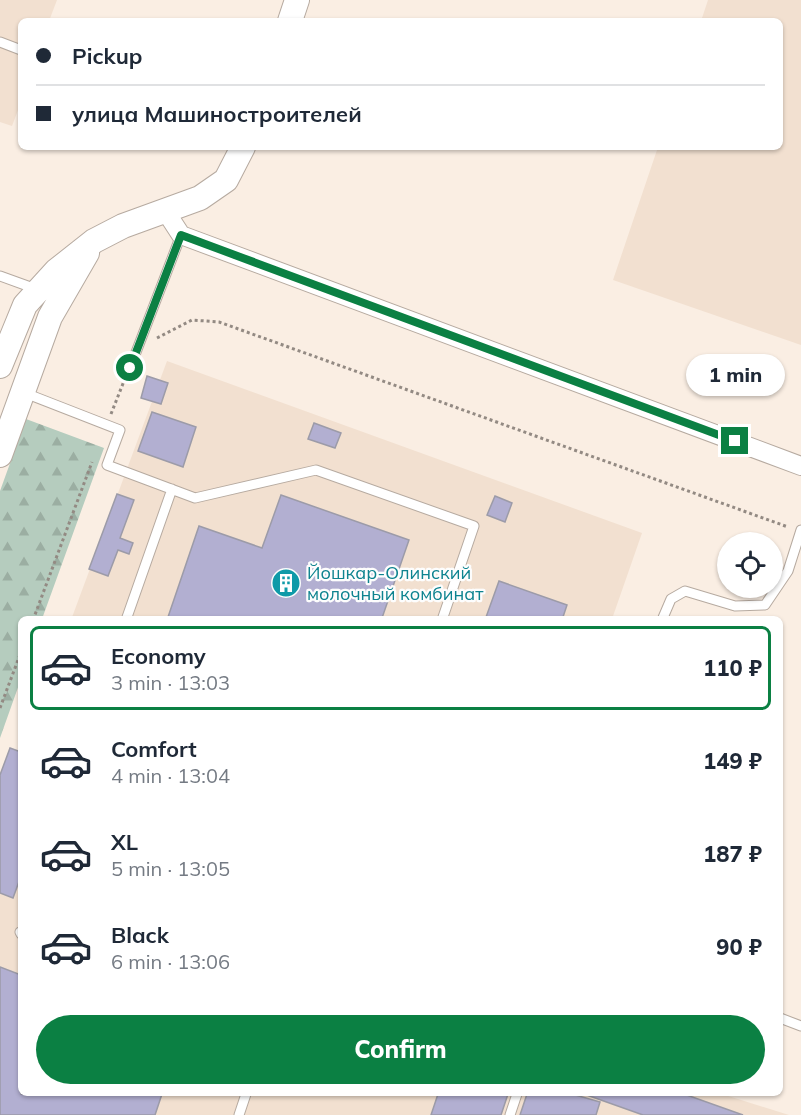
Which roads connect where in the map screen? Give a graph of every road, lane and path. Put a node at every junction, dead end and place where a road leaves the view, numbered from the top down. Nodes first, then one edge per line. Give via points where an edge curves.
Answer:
1 (297, 0) edge
2 (291, 18) edge
3 (0, 42) edge
4 (18, 49) edge
5 (241, 150) edge
6 (166, 212) junction
7 (181, 235) junction
8 (94, 241) junction
9 (0, 276) edge
10 (39, 289) junction
11 (152, 341) dead end
12 (0, 366) edge
13 (130, 368) joint
14 (22, 393) junction
15 (106, 425) junction
16 (0, 455) edge
17 (94, 458) dead end
18 (801, 466) edge
19 (171, 489) junction
20 (801, 531) edge
21 (35, 616) edge
22 (127, 616) edge
23 (443, 616) edge
24 (664, 616) edge
25 (18, 660) edge
26 (0, 708) edge
27 (783, 1019) edge
28 (801, 1026) edge
29 (245, 1096) edge
30 (516, 1096) edge
31 (239, 1115) edge
32 (510, 1115) edge

1 - 2 street
3 - 4 lane
5 - 6 street via 226,180 200,198
6 - 7 street
6 - 8 street via 123,226
7 - 13 lane
7 - 18 street
8 - 10 street
8 - 14 street via 50,317
9 - 10 lane
10 - 12 street via 25,304
11 - 20 path via 192,320 219,322
13 - 15 path
14 - 15 lane
14 - 16 street
15 - 19 lane via 120,430 107,465
17 - 21 path
19 - 22 lane
19 - 23 lane via 195,498 316,470 474,526
20 - 24 lane via 788,571 765,605 735,606 685,591 671,599
25 - 26 path
27 - 28 lane
29 - 31 lane
30 - 32 lane

